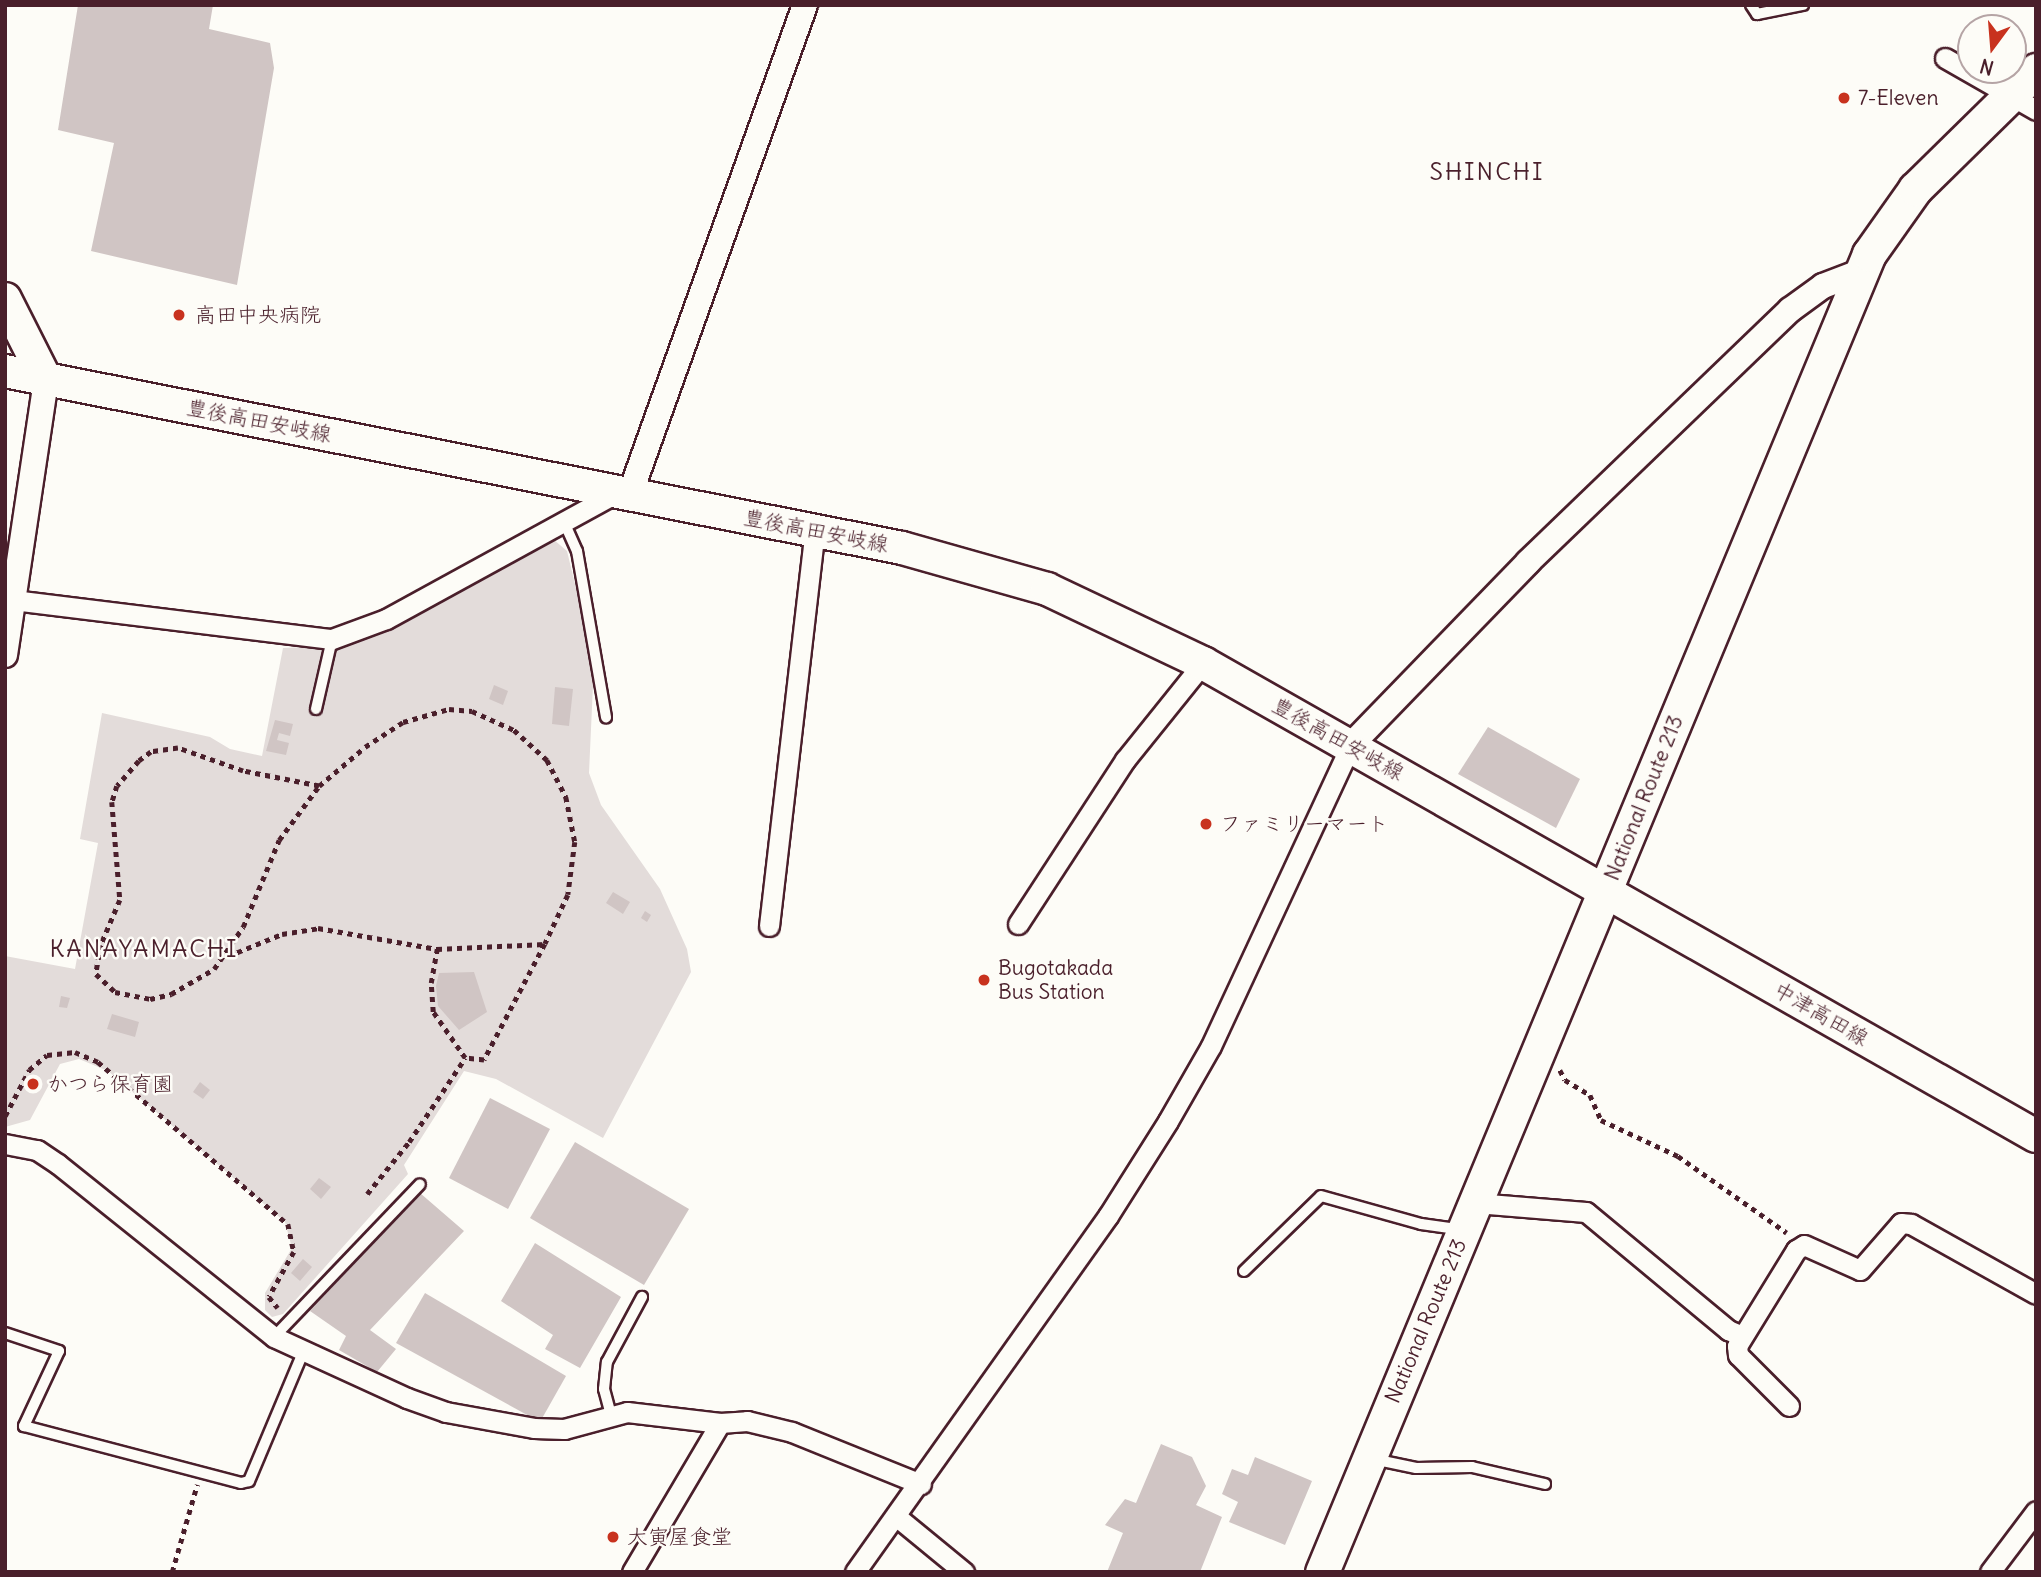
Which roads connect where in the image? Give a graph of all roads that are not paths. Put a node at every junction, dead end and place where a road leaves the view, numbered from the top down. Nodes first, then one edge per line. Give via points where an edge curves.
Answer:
1 (805, 5) edge
2 (1802, 5) edge
3 (1751, 6) edge
4 (1945, 58) dead end
5 (2036, 70) edge
6 (2023, 103) edge
7 (1862, 271) junction
8 (5, 299) edge
9 (5, 371) edge
10 (46, 380) junction
11 (624, 493) junction
12 (564, 522) junction
13 (815, 531) junction
14 (10, 599) edge
15 (332, 639) junction
16 (5, 655) edge
17 (1203, 663) junction
18 (316, 709) dead end
19 (606, 718) dead end
20 (1350, 746) junction
21 (1606, 891) junction
22 (1018, 923) dead end
23 (769, 926) dead end
24 (2036, 1136) edge
25 (5, 1144) edge
26 (420, 1184) dead end
27 (1470, 1216) junction
28 (1244, 1271) dead end
29 (2036, 1294) edge
30 (642, 1297) dead end
31 (5, 1333) edge
32 (1742, 1336) junction
33 (274, 1337) junction
34 (304, 1350) junction
35 (1789, 1406) dead end
36 (611, 1415) junction
37 (720, 1423) junction
38 (1369, 1458) junction
39 (921, 1484) junction
40 (1545, 1484) dead end
41 (2036, 1511) edge
42 (897, 1517) junction
43 (632, 1572) edge
44 (855, 1572) edge
45 (964, 1572) edge
46 (1322, 1572) edge
47 (1990, 1572) edge

1 - 11 street
2 - 3 lane via 1757,14
4 - 6 street
5 - 6 highway, National Route 213
6 - 7 highway, National Route 213 via 1902,204
7 - 20 street via 1823,286 1790,310 1528,562
7 - 21 highway, National Route 213
8 - 10 main road
9 - 10 main road, 豊後高田安岐線
10 - 11 main road, 豊後高田安岐線
10 - 14 street
11 - 12 street
11 - 13 main road, 豊後高田安岐線
12 - 15 street via 386,619
12 - 19 lane via 579,562
13 - 17 main road, 豊後高田安岐線 via 902,548 1047,589
13 - 23 street
14 - 15 street
14 - 16 street
15 - 18 lane
17 - 20 main road, 豊後高田安岐線
17 - 22 street via 1125,760
20 - 21 main road, 豊後高田安岐線
20 - 39 street via 1211,1046 1168,1121 1108,1216
21 - 24 main road, 中津高田線
21 - 27 highway, National Route 213
25 - 33 street via 37,1150 58,1164
26 - 33 lane
27 - 28 lane via 1421,1224 1321,1196
27 - 32 street via 1586,1212 1728,1330
27 - 38 highway, National Route 213
29 - 32 street via 1911,1224 1901,1223 1860,1270 1804,1245 1796,1250
30 - 36 lane via 607,1362 604,1389
31 - 34 lane via 59,1351 24,1426 249,1481
32 - 35 street via 1738,1354
33 - 34 street
34 - 36 street via 446,1412 564,1429
36 - 37 street via 641,1412
37 - 39 street via 747,1421 792,1432
37 - 43 street
38 - 40 lane via 1416,1468 1472,1467
38 - 46 highway, National Route 213
39 - 42 street
41 - 47 street
42 - 44 street
42 - 45 street

